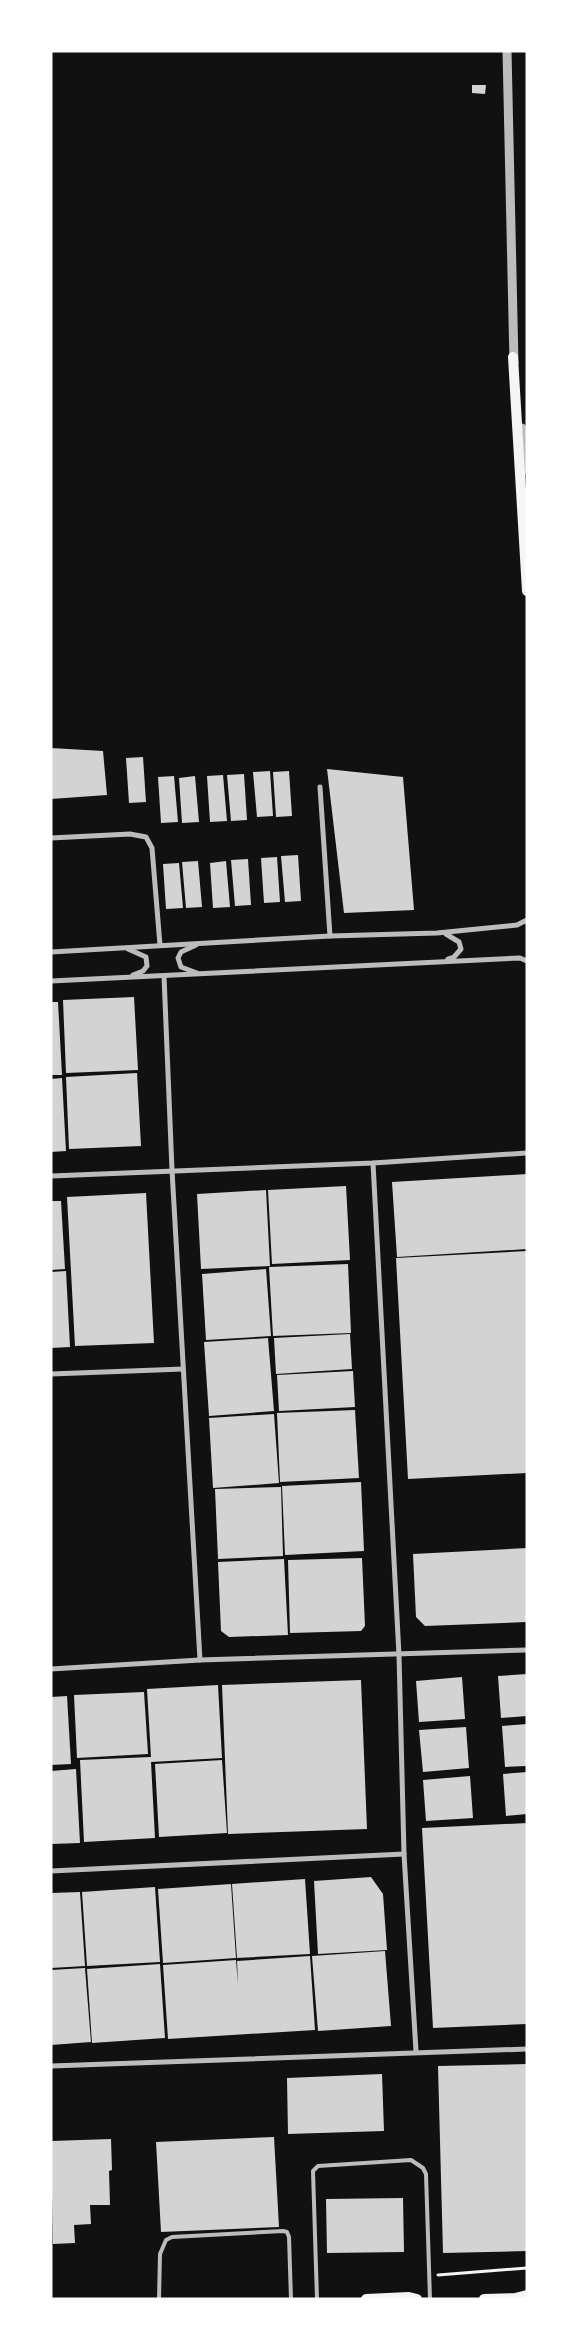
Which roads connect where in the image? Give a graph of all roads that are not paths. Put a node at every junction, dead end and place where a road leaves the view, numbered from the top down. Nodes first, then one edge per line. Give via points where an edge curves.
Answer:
1 (507, 51) edge
2 (513, 356) junction
3 (527, 470) edge
4 (527, 591) edge
5 (320, 787) dead end
6 (51, 838) edge
7 (527, 920) edge
8 (437, 933) junction
9 (330, 936) junction
10 (201, 943) junction
11 (160, 945) junction
12 (125, 948) junction
13 (51, 952) edge
14 (443, 961) junction
15 (527, 961) edge
16 (203, 974) junction
17 (164, 976) junction
18 (123, 978) junction
19 (51, 982) edge
20 (527, 1153) edge
21 (373, 1163) junction
22 (172, 1170) junction
23 (51, 1176) edge
24 (183, 1369) junction
25 (51, 1374) edge
26 (527, 1650) edge
27 (399, 1655) junction
28 (200, 1660) junction
29 (51, 1669) edge
30 (404, 1854) junction
31 (51, 1871) edge
32 (527, 2048) edge
33 (416, 2051) junction
34 (51, 2066) edge
35 (527, 2296) edge
36 (519, 2298) edge
37 (159, 2299) edge
38 (291, 2299) edge
39 (317, 2299) edge
40 (366, 2299) edge
41 (417, 2299) edge
42 (430, 2299) edge
43 (484, 2299) edge

1 - 2 street
2 - 3 street
2 - 4 main road
5 - 9 street
6 - 11 street via 130,834 146,837 152,848
7 - 8 street via 516,925
8 - 9 street
8 - 14 street via 451,935 461,949 454,957
9 - 10 street
10 - 11 street
10 - 16 street via 181,952 178,958 182,967
11 - 12 street
12 - 13 street
12 - 18 street via 146,957 147,966 143,971
14 - 15 street via 520,958
14 - 16 street
16 - 17 street
17 - 18 street
17 - 22 street
18 - 19 street
20 - 21 street
21 - 22 street
21 - 27 street
22 - 23 street
22 - 24 street
24 - 25 street
24 - 28 street
26 - 27 street
27 - 28 street
27 - 30 street
28 - 29 street
30 - 31 street
30 - 33 street
32 - 33 street
33 - 34 street
35 - 36 main road
36 - 43 main road
37 - 38 lane via 160,2254 166,2240 172,2237 283,2231 289,2238
39 - 42 lane via 313,2171 318,2166 411,2160 426,2174
40 - 41 main road

